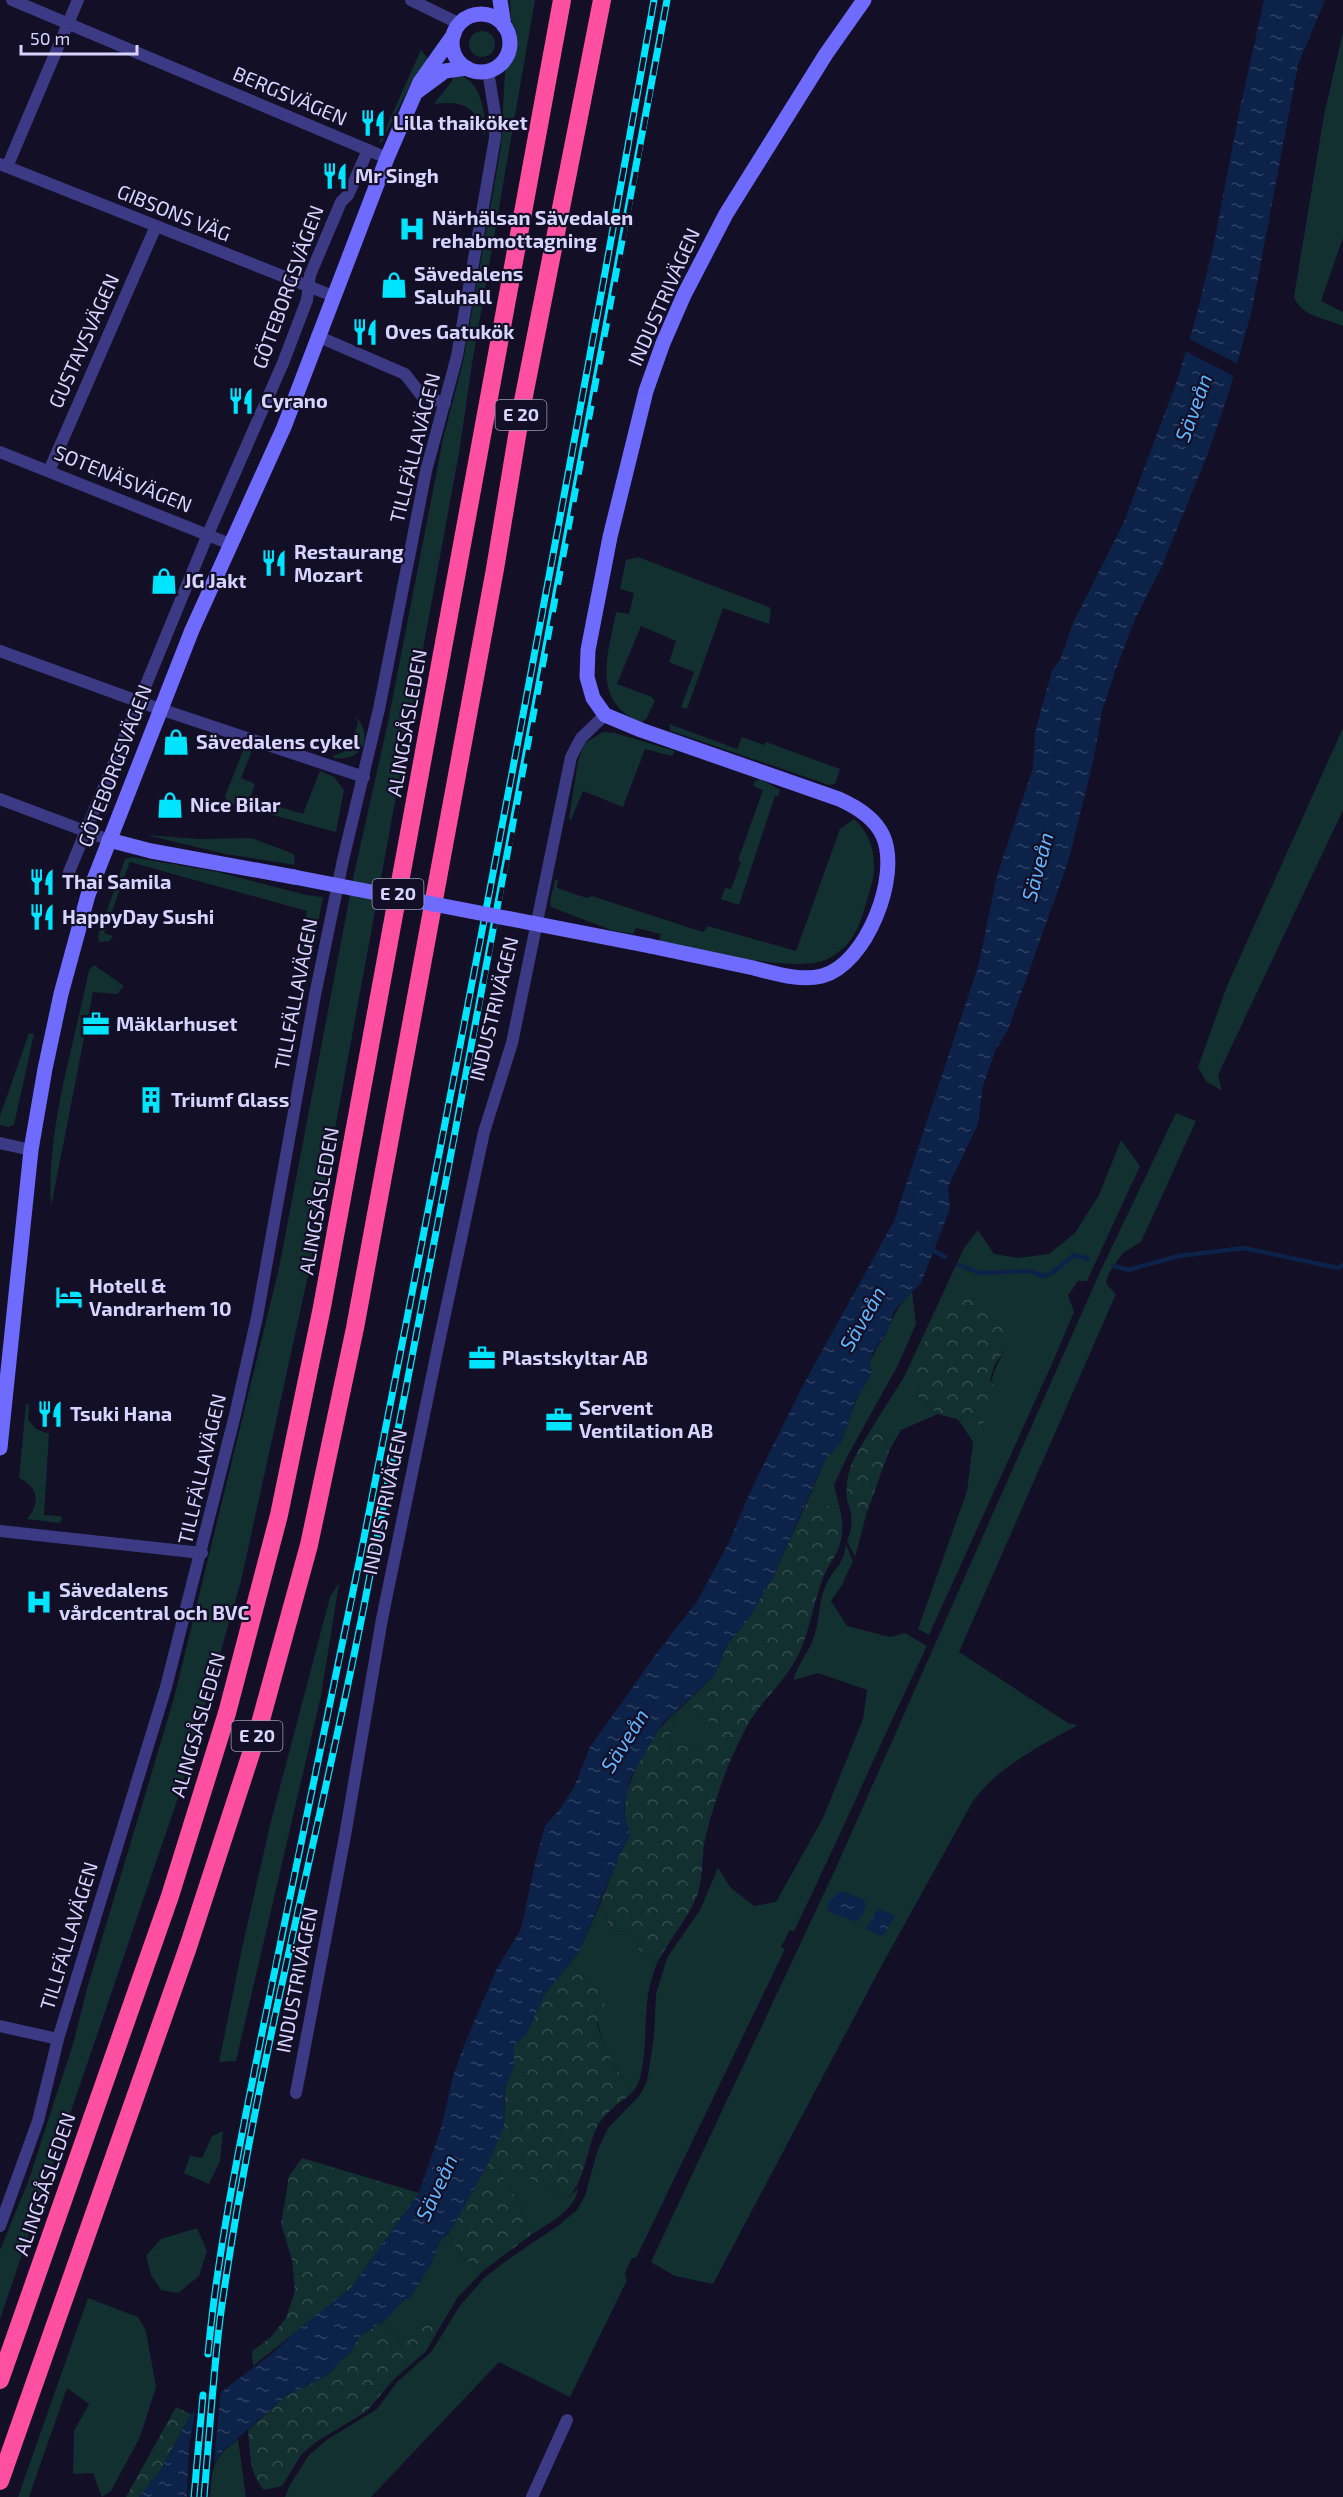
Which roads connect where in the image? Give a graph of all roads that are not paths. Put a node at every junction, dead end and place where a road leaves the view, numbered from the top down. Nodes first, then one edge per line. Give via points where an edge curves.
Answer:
1 (12, 0) edge
2 (78, 0) edge
3 (411, 0) edge
4 (482, 0) edge
5 (500, 0) edge
6 (562, 0) edge
7 (602, 0) edge
8 (864, 0) edge
9 (68, 23) junction
10 (461, 25) junction
11 (504, 26) junction
12 (467, 68) junction
13 (488, 71) junction
14 (416, 93) junction
15 (368, 150) junction
16 (387, 158) junction
17 (4, 165) edge
18 (156, 226) junction
19 (309, 288) junction
20 (333, 297) junction
21 (317, 336) junction
22 (445, 403) junction
23 (0, 452) edge
24 (49, 471) junction
25 (208, 534) junction
26 (230, 544) junction
27 (0, 651) edge
28 (138, 701) junction
29 (160, 709) junction
30 (605, 715) junction
31 (364, 777) junction
32 (0, 799) edge
33 (85, 832) junction
34 (109, 840) junction
35 (69, 872) dead end
36 (0, 1143) edge
37 (31, 1150) junction
38 (0, 1448) edge
39 (0, 1531) edge
40 (202, 1553) junction
41 (0, 2025) edge
42 (58, 2039) junction
43 (296, 2093) dead end
44 (0, 2226) edge
45 (0, 2380) edge
46 (567, 2420) dead end
47 (0, 2481) edge
48 (532, 2497) edge

1 - 9 street, BERGSVÄGEN
2 - 9 street
3 - 10 street
4 - 10 street, GÖTEBORGSVÄGEN
5 - 11 street
6 - 45 highway, ALINGSÅSLEDEN / E 20 via 322,1307 279,1515 227,1713 170,1896
7 - 47 highway, E 20 via 522,406 355,1328 309,1545 256,1738 188,1947
8 - 30 street, INDUSTRIVÄGEN via 819,63 726,213 663,343 646,391 610,537 588,650 587,677 592,698
9 - 15 street, BERGSVÄGEN
9 - 17 street
10 - 11 street via 489,15
10 - 12 street via 453,51
10 - 14 street, GÖTEBORGSVÄGEN via 428,69
11 - 13 street via 510,39 508,53 501,64
12 - 13 street
12 - 14 street, GÖTEBORGSVÄGEN via 445,71
13 - 22 street, TILLFÄLLAVÄGEN via 495,114 491,171
14 - 16 street, GÖTEBORGSVÄGEN
15 - 16 street, BERGSVÄGEN
15 - 19 street, GÖTEBORGSVÄGEN via 334,218 310,275
16 - 20 street, GÖTEBORGSVÄGEN
17 - 18 street, GIBSONS VÄG
18 - 19 street, GIBSONS VÄG
18 - 24 street, GUSTAVSVÄGEN
19 - 20 street, GIBSONS VÄG
19 - 25 street, GÖTEBORGSVÄGEN via 283,363
20 - 21 street, GÖTEBORGSVÄGEN
21 - 22 street via 405,374 422,396
21 - 26 street, GÖTEBORGSVÄGEN via 284,427
22 - 31 street, TILLFÄLLAVÄGEN via 426,471
23 - 24 street, SOTENÄSVÄGEN
24 - 25 street, SOTENÄSVÄGEN
25 - 26 street, SOTENÄSVÄGEN
25 - 28 street, GÖTEBORGSVÄGEN
26 - 29 street, GÖTEBORGSVÄGEN
27 - 28 street
28 - 29 street
28 - 33 street, GÖTEBORGSVÄGEN
29 - 31 street
29 - 34 street, GÖTEBORGSVÄGEN
30 - 34 street, INDUSTRIVÄGEN, bridge via 853,805 875,824 888,849 890,866 868,933 849,960 823,976 797,977
30 - 43 street, INDUSTRIVÄGEN via 581,738 571,757 512,1043 484,1132 382,1619
31 - 40 street, TILLFÄLLAVÄGEN via 315,995 257,1317
32 - 33 street
33 - 34 street
33 - 35 street, GÖTEBORGSVÄGEN
34 - 37 street, GÖTEBORGSVÄGEN via 66,972
36 - 37 street
37 - 38 street, GÖTEBORGSVÄGEN
39 - 40 street
40 - 42 street, TILLFÄLLAVÄGEN via 166,1688
41 - 42 street
42 - 44 street, TILLFÄLLAVÄGEN via 38,2121
46 - 48 street

